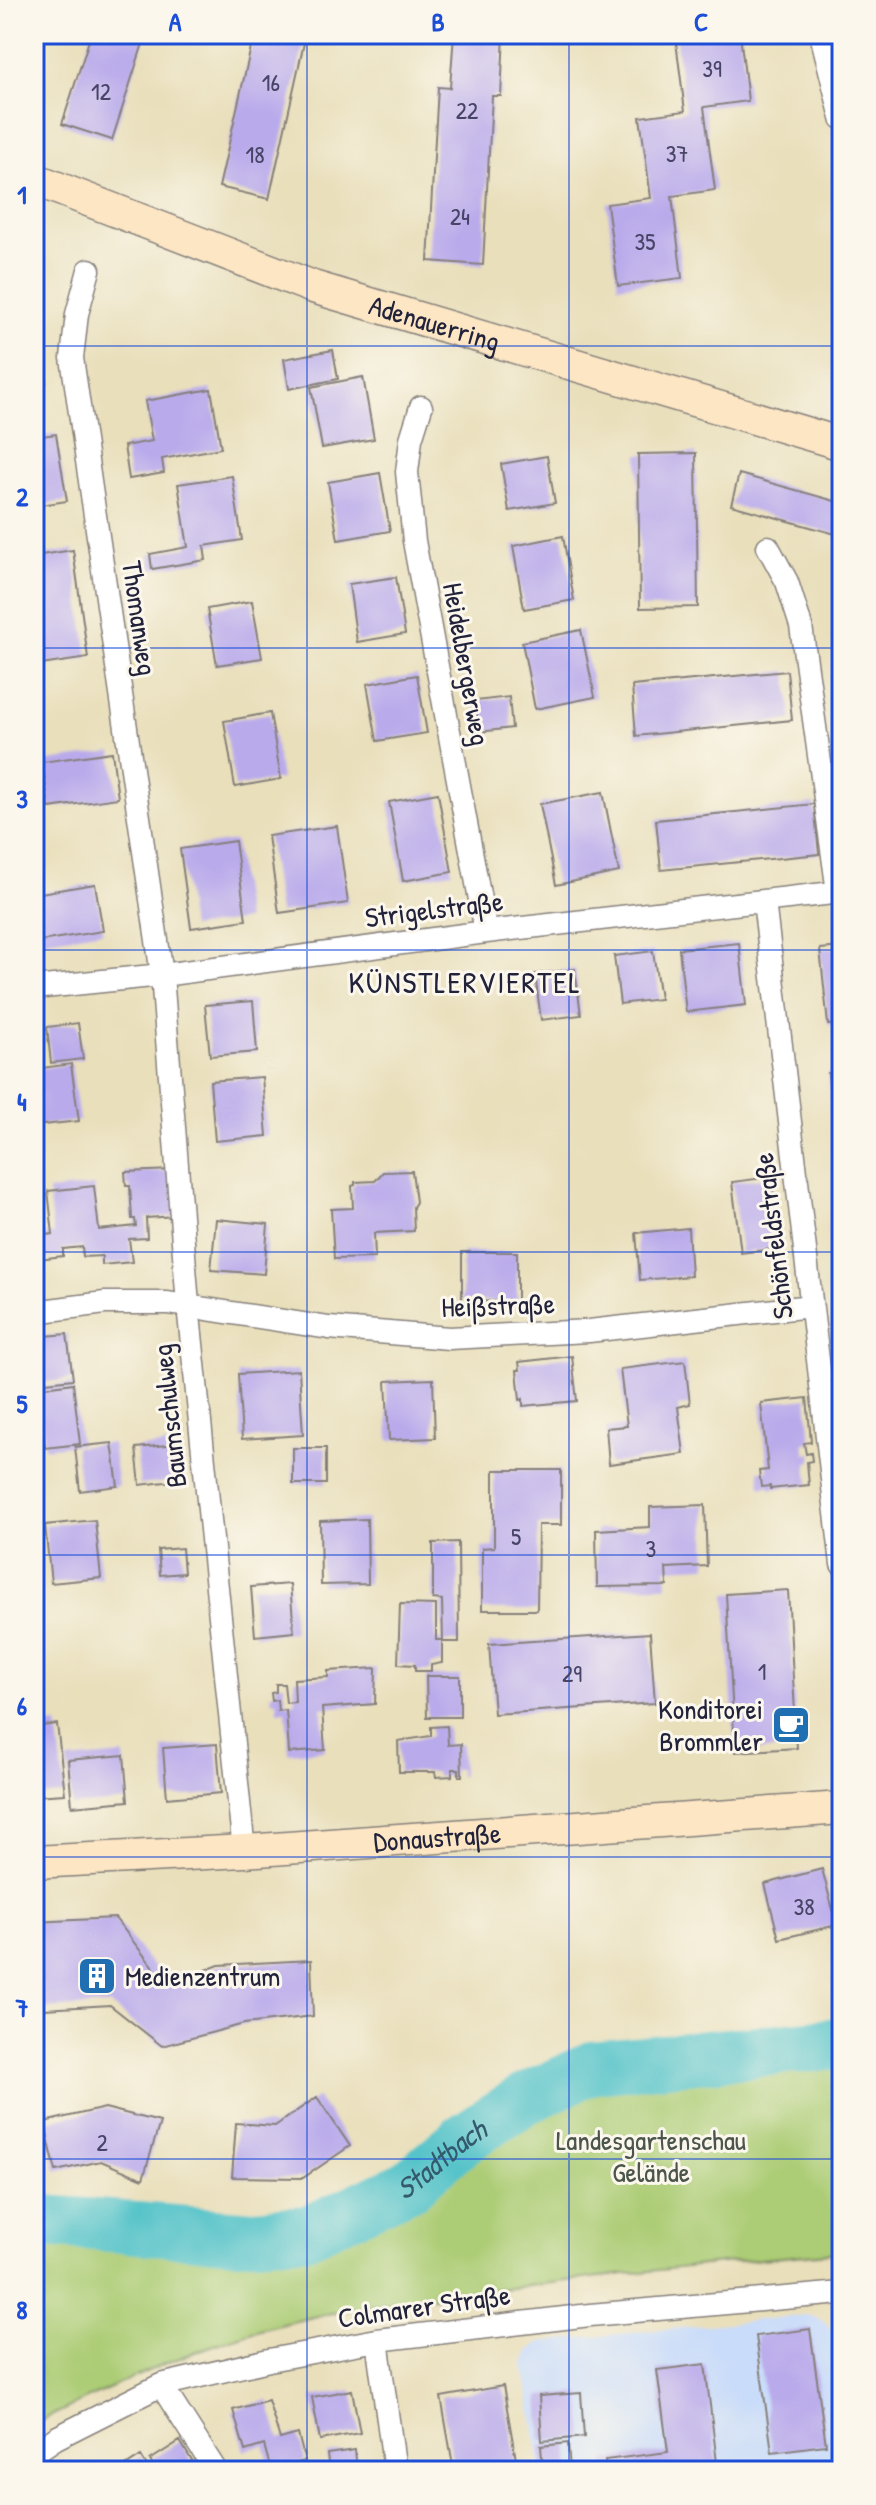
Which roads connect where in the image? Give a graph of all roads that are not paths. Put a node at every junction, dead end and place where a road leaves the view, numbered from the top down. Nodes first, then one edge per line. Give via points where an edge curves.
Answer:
1 (821, 34) edge
2 (842, 118) edge
3 (34, 179) edge
4 (89, 270) dead end
5 (421, 407) dead end
6 (842, 444) edge
7 (768, 547) dead end
8 (840, 892) edge
9 (764, 901) junction
10 (486, 932) junction
11 (162, 975) junction
12 (34, 988) edge
13 (188, 1305) junction
14 (811, 1306) junction
15 (34, 1312) edge
16 (842, 1564) edge
17 (842, 1808) edge
18 (244, 1851) junction
19 (34, 1862) edge
20 (842, 2293) edge
21 (377, 2340) junction
22 (161, 2385) junction
23 (34, 2453) edge
24 (216, 2471) edge
25 (395, 2471) edge

1 - 2 street
3 - 6 main road, Adenauerring via 313,287
4 - 11 street, Thomanweg via 72,358
5 - 10 street, Heidelbergerweg via 407,472 414,541
7 - 8 street via 787,582 801,626
8 - 9 street, Strigelstraße
9 - 10 street, Strigelstraße
9 - 14 street, Schönfeldstraße
10 - 11 street, Strigelstraße
11 - 12 street, Strigelstraße
11 - 13 street, Baumschulweg
13 - 14 street, Heißstraße via 329,1328 449,1338 589,1331
13 - 15 street, Heißstraße via 105,1303
13 - 18 street, Baumschulweg
14 - 16 street, Schönfeldstraße
17 - 18 main road, Donaustraße
18 - 19 main road, Donaustraße
20 - 21 street, Colmarer Straße
21 - 22 street, Colmarer Straße
21 - 25 street
22 - 23 street, Colmarer Straße
22 - 24 street

